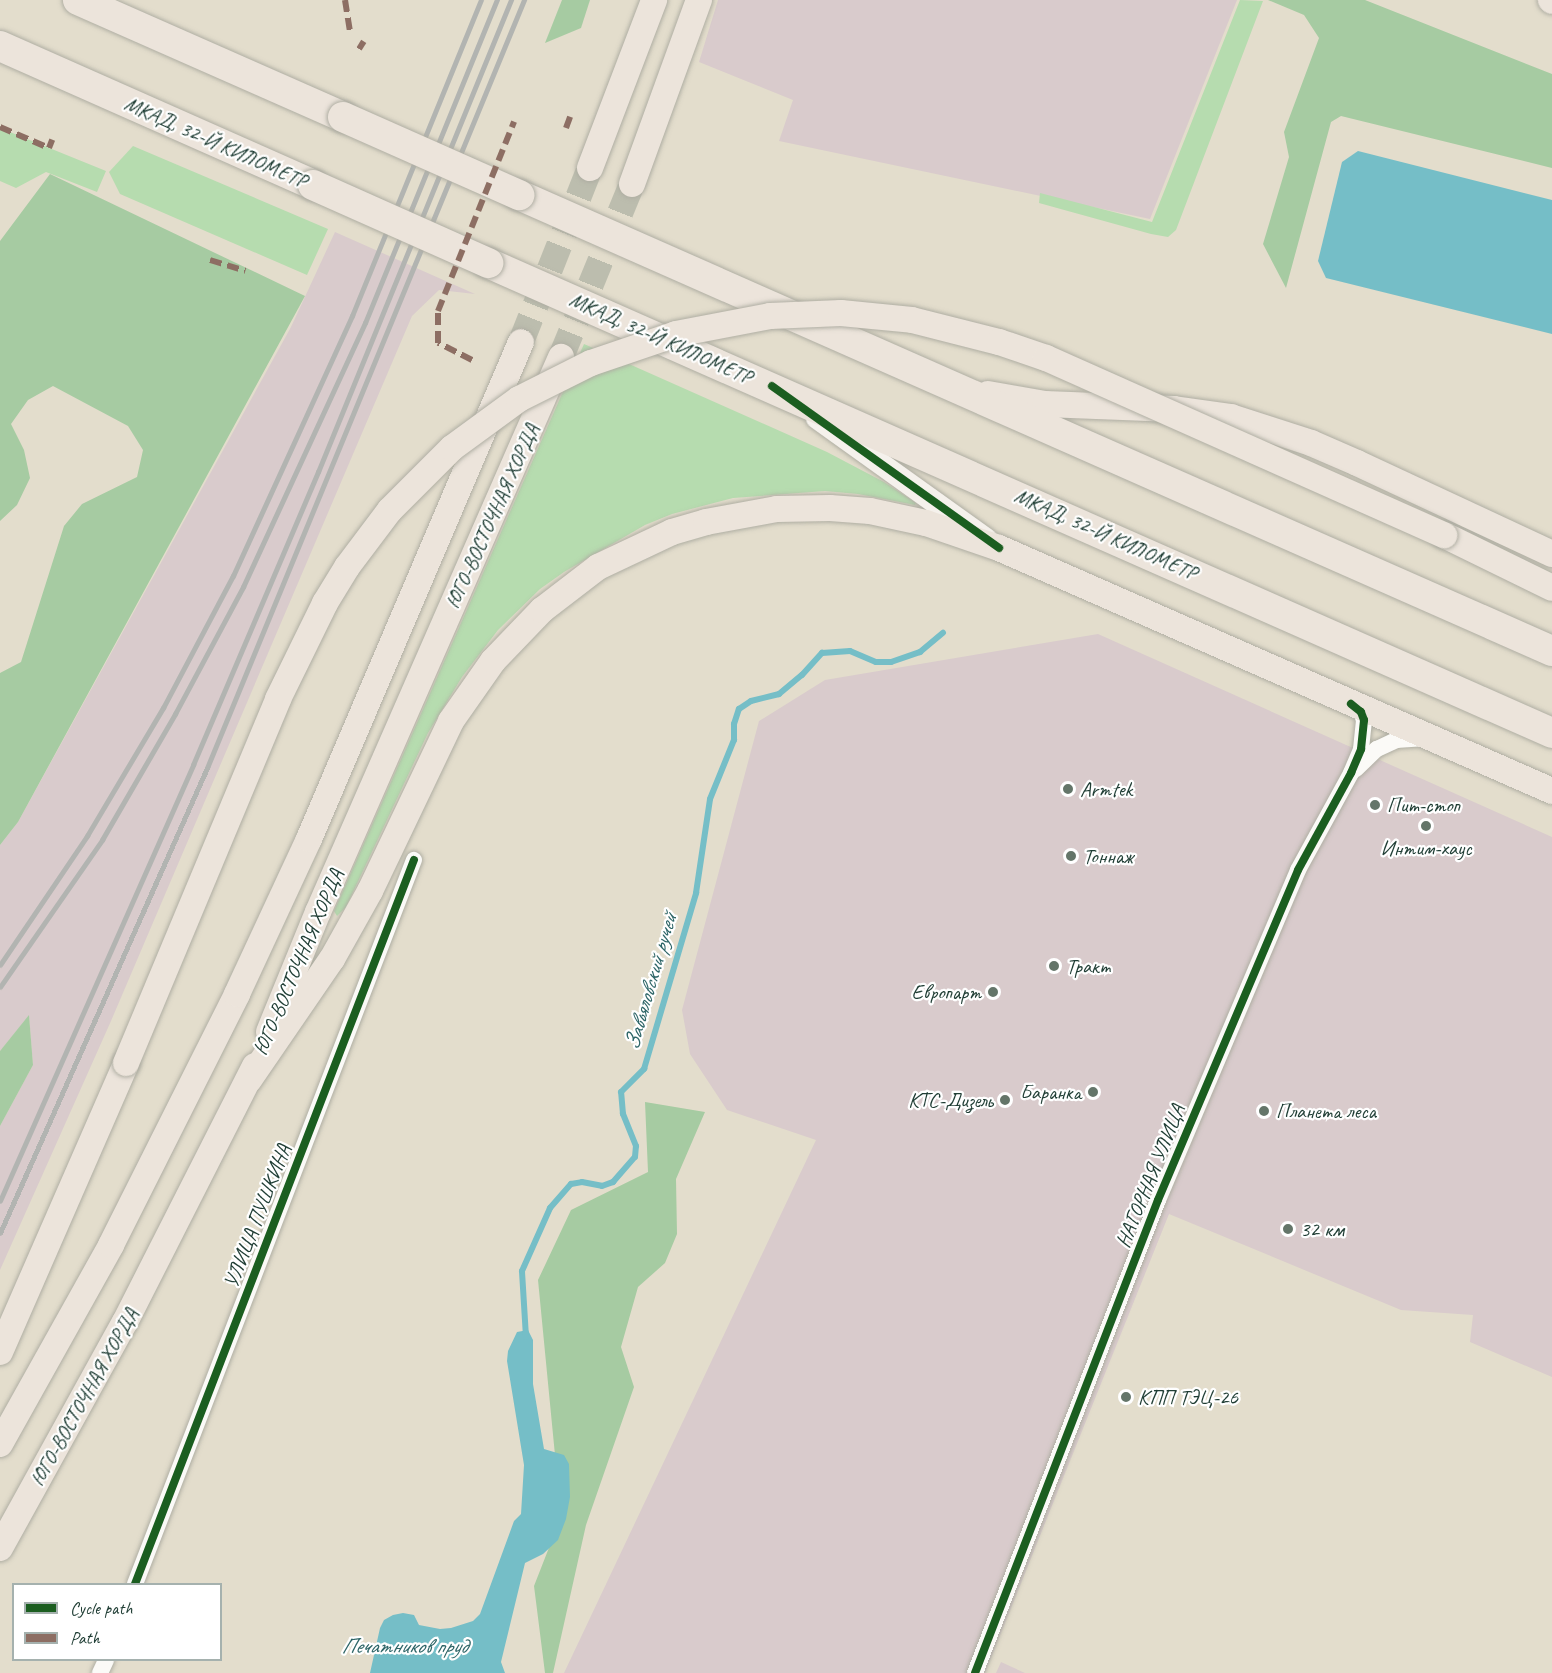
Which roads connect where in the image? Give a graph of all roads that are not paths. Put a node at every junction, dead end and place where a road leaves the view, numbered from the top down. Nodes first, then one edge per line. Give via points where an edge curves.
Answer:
1 (78, 0) edge
2 (654, 0) edge
3 (699, 0) edge
4 (0, 46) edge
5 (590, 168) tunnel mouth
6 (632, 184) tunnel mouth
7 (521, 342) tunnel mouth
8 (561, 357) tunnel mouth
9 (940, 383) junction
10 (772, 386) junction
11 (999, 548) junction
12 (1552, 554) edge
13 (1552, 588) edge
14 (1552, 651) edge
15 (1351, 704) junction
16 (1552, 733) edge
17 (1430, 738) junction
18 (1351, 773) junction
19 (1552, 791) edge
20 (414, 860) dead end
21 (249, 1080) junction
22 (0, 1352) edge
23 (0, 1444) edge
24 (0, 1548) edge
25 (135, 1583) edge
26 (975, 1673) edge

1 - 9 highway, bridge
2 - 5 main road
3 - 6 main road
4 - 10 highway, МКАД, 32-Й КИЛОМЕТР, bridge
7 - 23 main road, ЮГО-ВОСТОЧНАЯ ХОРДА via 332,785 237,994 111,1245
8 - 21 main road, ЮГО-ВОСТОЧНАЯ ХОРДА
9 - 12 main road via 1044,404 1174,409 1231,417 1338,455
9 - 14 highway
10 - 11 street
10 - 16 highway, МКАД, 32-Й КИЛОМЕТР
11 - 15 main road
11 - 21 main road via 926,523 870,511 777,509 672,532 631,550 574,584 493,661 451,721 370,891 337,949
13 - 22 main road, bridge via 1064,365 999,342 912,321 841,312 770,316 676,334 591,363 519,399 452,448 390,510 325,603 278,699
15 - 17 main road
15 - 18 street, НАГОРНАЯ УЛИЦА via 1360,712 1365,727
17 - 18 street, НАГОРНАЯ УЛИЦА via 1396,740 1377,749
17 - 19 main road
18 - 26 street, НАГОРНАЯ УЛИЦА via 1286,898 1158,1200
20 - 25 street, УЛИЦА ПУШКИНА
21 - 24 main road, ЮГО-ВОСТОЧНАЯ ХОРДА via 125,1322

